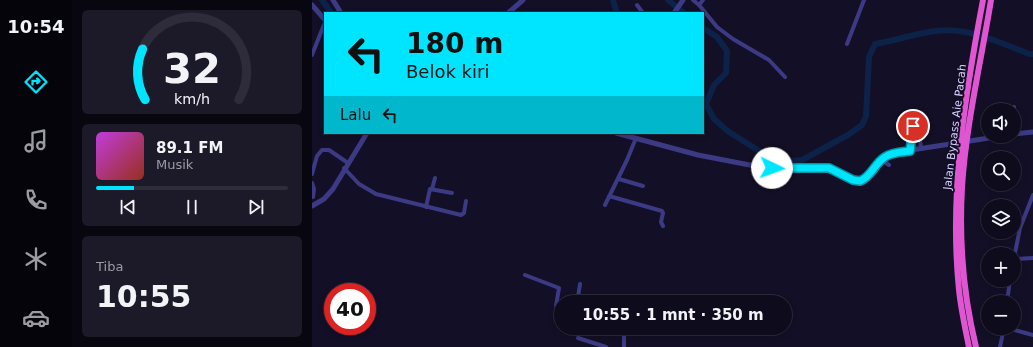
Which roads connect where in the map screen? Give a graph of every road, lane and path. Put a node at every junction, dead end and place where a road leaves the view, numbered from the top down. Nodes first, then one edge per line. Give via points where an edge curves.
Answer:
1 (333, 0) edge
2 (523, 0) edge
3 (693, 0) edge
4 (704, 0) edge
5 (864, 0) edge
6 (983, 0) edge
7 (991, 0) edge
8 (682, 1) edge
9 (312, 5) edge
10 (637, 5) dead end
11 (699, 5) junction
12 (340, 12) edge
13 (509, 12) edge
14 (642, 12) edge
15 (675, 12) edge
16 (324, 20) edge
17 (324, 24) edge
18 (847, 44) dead end
19 (312, 55) edge
20 (785, 78) dead end
21 (913, 126) dead end
22 (1021, 132) edge
23 (1033, 132) edge
24 (366, 134) edge
25 (620, 134) edge
26 (636, 138) junction
27 (920, 140) dead end
28 (981, 140) edge
29 (964, 143) junction
30 (921, 149) junction
31 (910, 151) junction
32 (882, 160) junction
33 (348, 163) junction
34 (889, 165) dead end
35 (344, 168) junction
36 (312, 174) edge
37 (435, 178) dead end
38 (619, 179) junction
39 (312, 183) edge
40 (643, 186) dead end
41 (432, 189) junction
42 (452, 192) dead end
43 (609, 196) junction
44 (1033, 196) edge
45 (313, 197) edge
46 (324, 199) junction
47 (466, 201) dead end
48 (605, 204) dead end
49 (312, 206) edge
50 (426, 208) junction
51 (663, 226) dead end
52 (1016, 247) edge
53 (1033, 258) edge
54 (1021, 259) edge
55 (525, 275) dead end
56 (580, 284) dead end
57 (558, 295) edge
58 (578, 295) edge
59 (1021, 332) edge
60 (625, 335) edge
61 (1003, 335) edge
62 (1033, 335) edge
63 (578, 338) dead end
64 (606, 347) edge
65 (624, 347) edge
66 (969, 347) edge
67 (976, 347) edge
68 (1000, 347) edge

1 - 12 street
2 - 13 street
3 - 11 street
4 - 11 street
5 - 18 street
6 - 29 highway, Jalan Bypass Aie Pacah
7 - 29 highway, Jalan Bypass Aie Pacah
8 - 15 street
9 - 16 street
10 - 14 street
11 - 20 street via 717,27 769,60
17 - 19 street
21 - 31 street
22 - 23 street
24 - 33 street
25 - 26 street
26 - 32 street via 710,158 760,167 829,168 857,181 866,178
26 - 38 street
27 - 30 street
28 - 29 street
29 - 30 street
29 - 66 highway, Jalan Bypass Aie Pacah via 957,186 956,257 959,296
29 - 67 highway, Jalan Bypass Aie Pacah via 961,241 966,299
30 - 31 street
31 - 32 street via 892,153
32 - 34 street
33 - 35 street
33 - 36 street via 329,150 322,150 317,156
35 - 46 street via 333,189
35 - 50 street via 371,192
37 - 41 street
38 - 40 street
38 - 43 street
39 - 45 street
41 - 42 street
41 - 50 street via 429,190
43 - 48 street
43 - 51 street via 661,211
44 - 52 street via 1020,228
45 - 46 street
46 - 49 street
47 - 50 street via 462,215
53 - 54 street
55 - 57 street via 559,288
56 - 58 street
59 - 62 street
60 - 65 street
61 - 68 street
63 - 64 street

